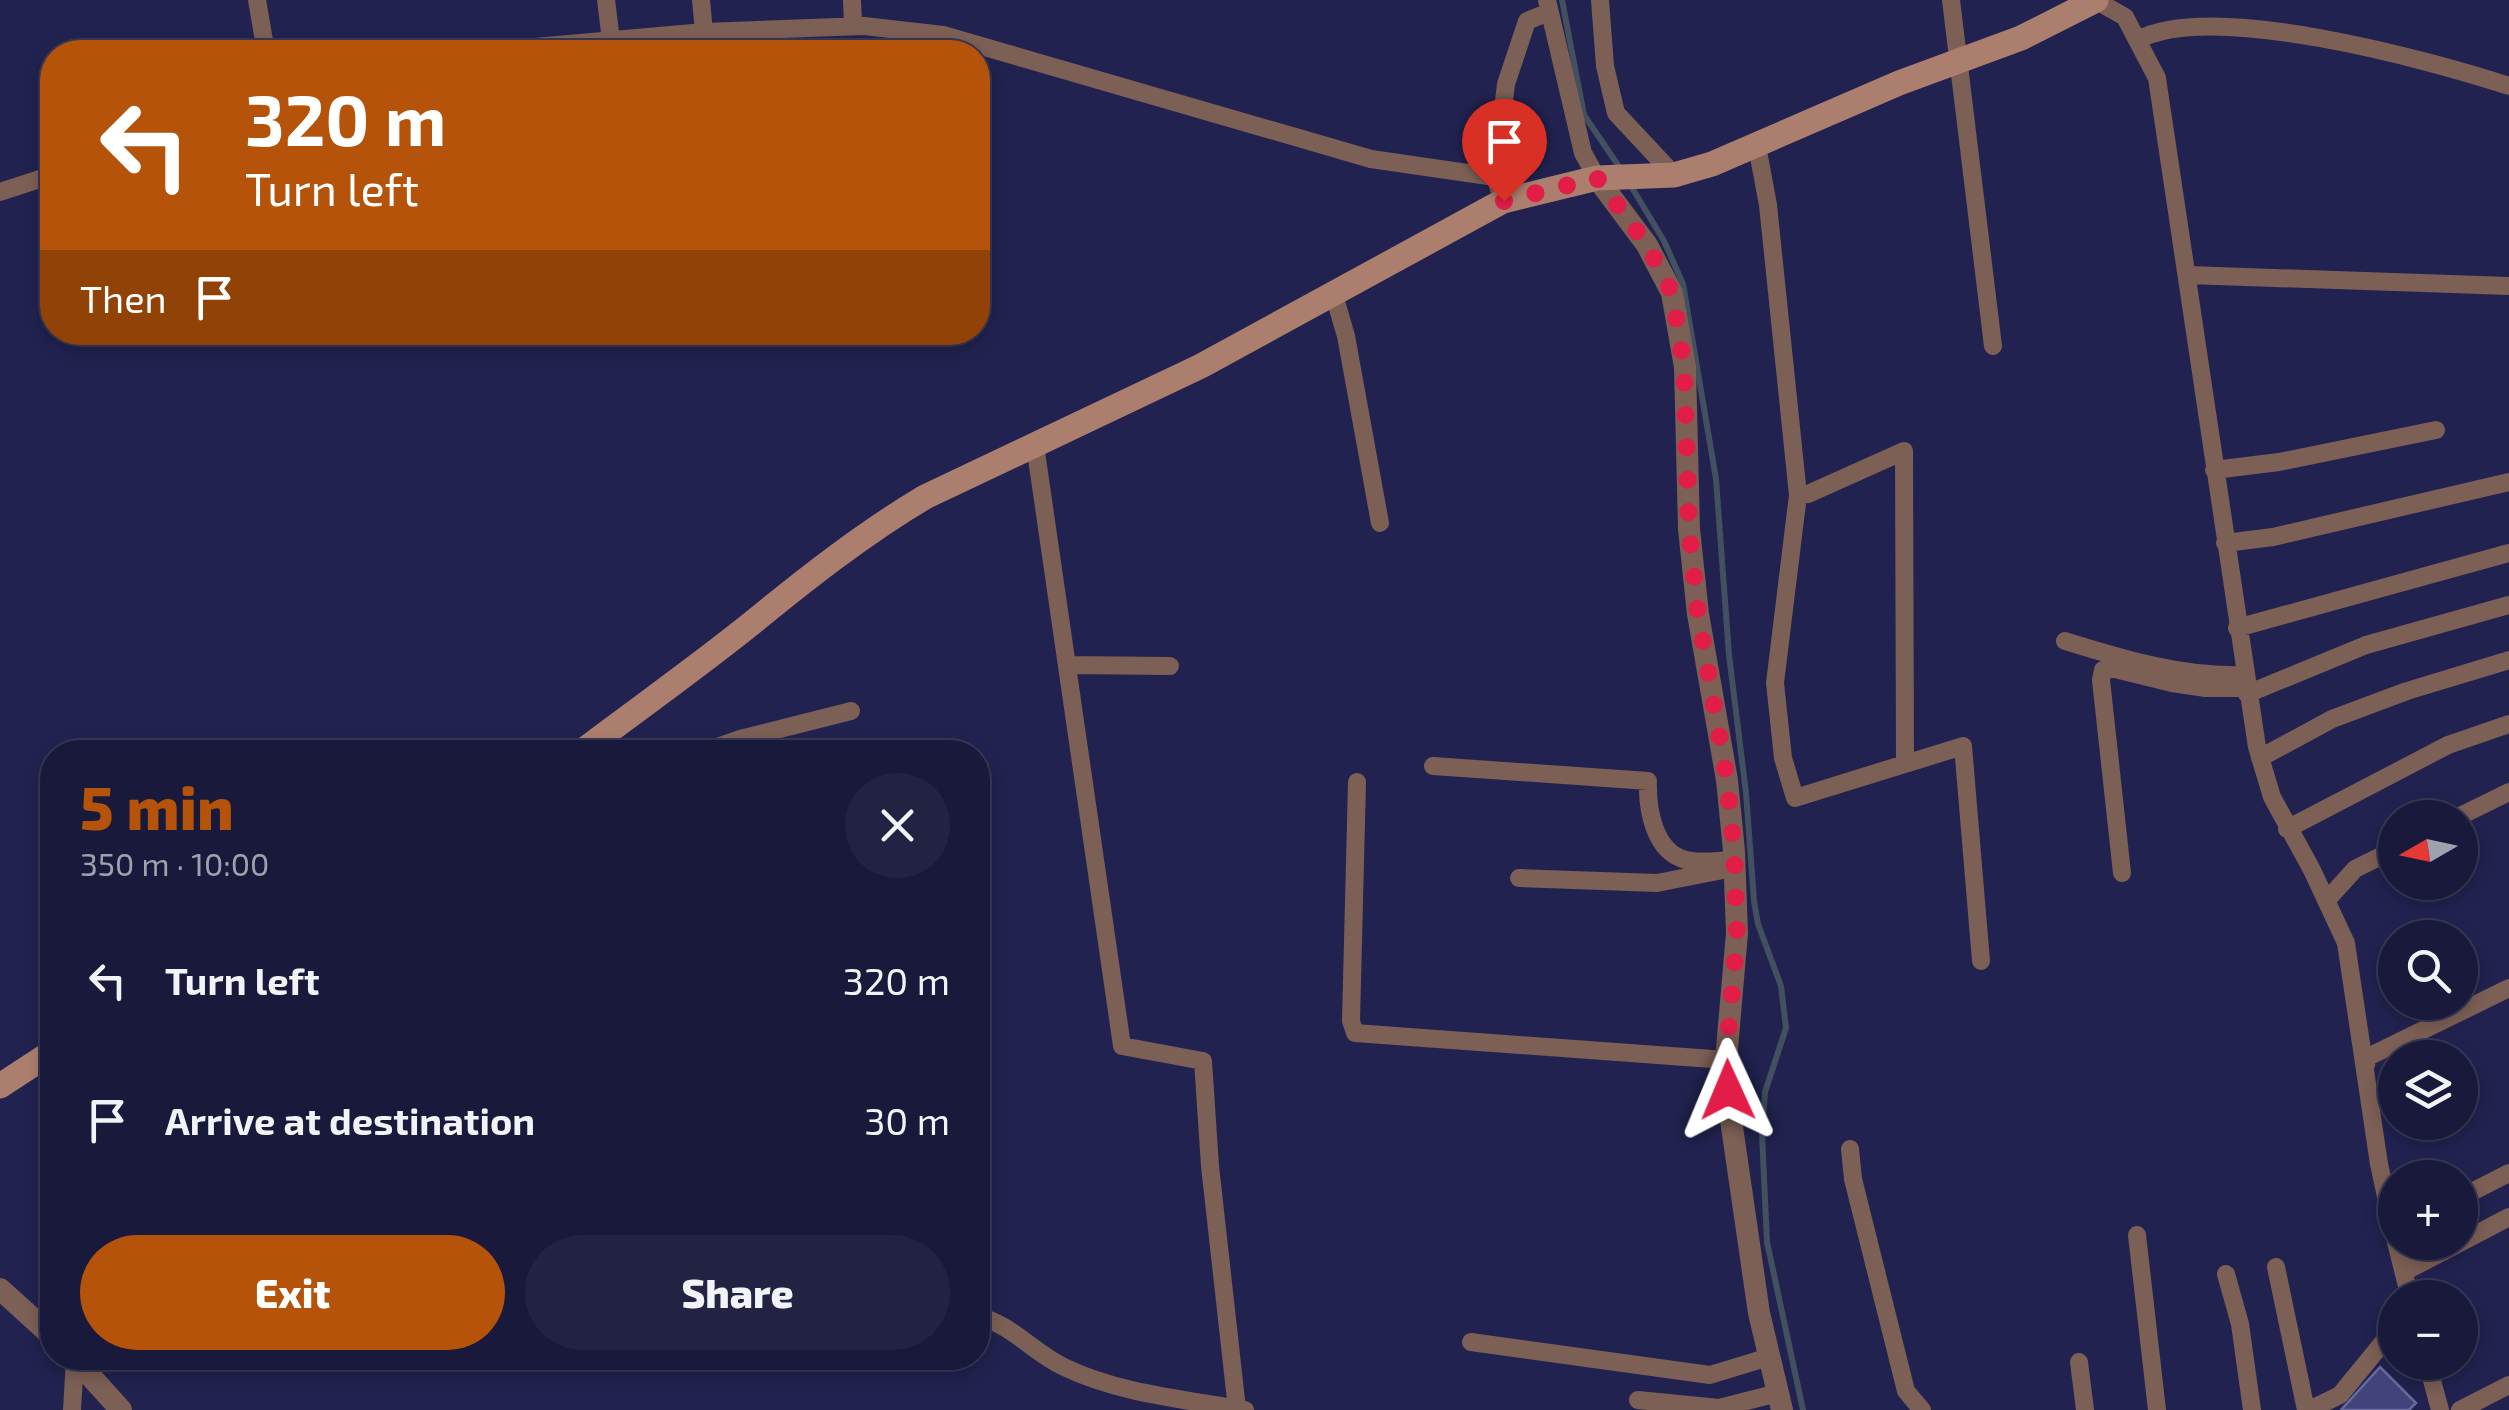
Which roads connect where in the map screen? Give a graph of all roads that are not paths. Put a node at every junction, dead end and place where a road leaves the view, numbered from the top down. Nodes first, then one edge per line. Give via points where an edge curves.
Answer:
1 (256, 0) edge
2 (606, 0) edge
3 (701, 0) edge
4 (852, 0) edge
5 (1600, 0) edge
6 (1951, 0) edge
7 (2093, 1) edge
8 (1548, 6) edge
9 (853, 26) junction
10 (786, 29) junction
11 (704, 32) junction
12 (264, 40) edge
13 (611, 40) edge
14 (687, 40) edge
15 (786, 40) edge
16 (957, 40) edge
17 (2138, 40) junction
18 (990, 50) edge
19 (1958, 62) junction
20 (2509, 86) edge
21 (1757, 146) junction
22 (1674, 175) junction
23 (1597, 178) junction
24 (40, 179) edge
25 (1499, 189) junction
26 (0, 192) edge
27 (2188, 275) junction
28 (2509, 286) edge
29 (1334, 296) junction
30 (1994, 346) dead end
31 (2436, 430) dead end
32 (1036, 445) junction
33 (2214, 470) junction
34 (2509, 482) edge
35 (1798, 495) junction
36 (1380, 523) dead end
37 (2225, 543) junction
38 (2509, 554) edge
39 (2509, 605) edge
40 (2237, 628) junction
41 (2065, 641) dead end
42 (2509, 660) edge
43 (1067, 665) junction
44 (1170, 666) dead end
45 (2245, 686) junction
46 (851, 710) dead end
47 (2509, 724) edge
48 (597, 740) edge
49 (737, 740) edge
50 (2260, 758) junction
51 (1906, 764) junction
52 (1433, 766) dead end
53 (1357, 782) dead end
54 (2509, 792) edge
55 (2478, 807) edge
56 (2288, 829) junction
57 (2378, 858) edge
58 (1734, 864) junction
59 (2122, 874) dead end
60 (1519, 878) dead end
61 (2327, 900) junction
62 (1981, 961) dead end
63 (2509, 988) edge
64 (40, 1060) edge
65 (1726, 1060) junction
66 (2366, 1066) junction
67 (0, 1086) edge
68 (1850, 1149) dead end
69 (2378, 1160) edge
70 (2509, 1173) edge
71 (2478, 1189) edge
72 (2509, 1217) edge
73 (2137, 1235) dead end
74 (2401, 1260) edge
75 (2276, 1268) dead end
76 (2404, 1272) junction
77 (2226, 1274) dead end
78 (2406, 1280) edge
79 (0, 1289) edge
80 (990, 1321) edge
81 (40, 1325) edge
82 (1471, 1342) dead end
83 (2378, 1349) edge
84 (1769, 1358) junction
85 (2079, 1362) dead end
86 (74, 1370) edge
87 (86, 1370) edge
88 (2432, 1380) edge
89 (2509, 1385) edge
90 (1638, 1400) dead end
91 (1780, 1402) edge
92 (1241, 1409) edge
93 (2315, 1409) edge
94 (72, 1410) edge
95 (121, 1410) edge
96 (1922, 1410) edge
97 (2084, 1410) edge
98 (2157, 1410) edge
99 (2252, 1410) edge
100 (2440, 1410) edge
101 (2460, 1410) edge

1 - 12 street
2 - 13 street
3 - 11 street
4 - 9 street
5 - 22 street via 1616,113
6 - 19 street
7 - 17 street via 2126,18
7 - 19 main road
8 - 23 street via 1583,153
8 - 25 street via 1528,21 1506,84
9 - 10 street
9 - 16 street
10 - 11 street
10 - 15 street
11 - 14 street
17 - 20 street via 2194,25 2267,28 2358,43
17 - 27 street via 2157,78
18 - 25 street
19 - 21 main road
19 - 30 street
21 - 22 main road
21 - 35 street
22 - 23 main road
23 - 25 main road
23 - 58 street via 1647,245 1672,293 1684,367 1690,546
24 - 26 street
25 - 29 main road via 1444,231
27 - 28 street
27 - 33 street
29 - 32 main road
29 - 36 street
31 - 33 street
32 - 43 street
32 - 48 main road via 891,517
33 - 37 street
34 - 37 street
35 - 51 street via 1774,683 1795,798
35 - 51 street via 1904,451
37 - 40 street
38 - 40 street
39 - 45 street
40 - 45 street
41 - 45 street
42 - 50 street via 2332,719
43 - 44 street
43 - 92 street via 1122,1046 1202,1061
45 - 50 street
45 - 59 street via 2206,688 2103,670
46 - 49 street
47 - 56 street via 2448,745
50 - 56 street
51 - 62 street via 1963,746
52 - 58 street via 1648,781 1647,810 1673,855
53 - 65 street via 1355,1032
54 - 55 street
56 - 61 street
57 - 61 street via 2355,869
58 - 60 street via 1658,883
58 - 65 street via 1737,934
61 - 66 street via 2346,943
63 - 66 street via 2368,1057
64 - 67 main road
65 - 84 street
66 - 69 street
68 - 96 street via 1906,1391
70 - 71 street
72 - 76 street
73 - 98 street
74 - 76 street
75 - 93 street
76 - 78 street
77 - 99 street
79 - 81 street
80 - 92 street via 1061,1366 1113,1386
82 - 84 street via 1710,1375
83 - 93 street via 2340,1395
84 - 91 street
85 - 97 street
86 - 94 street
87 - 95 street
88 - 100 street
89 - 101 street
90 - 91 street via 1719,1408

